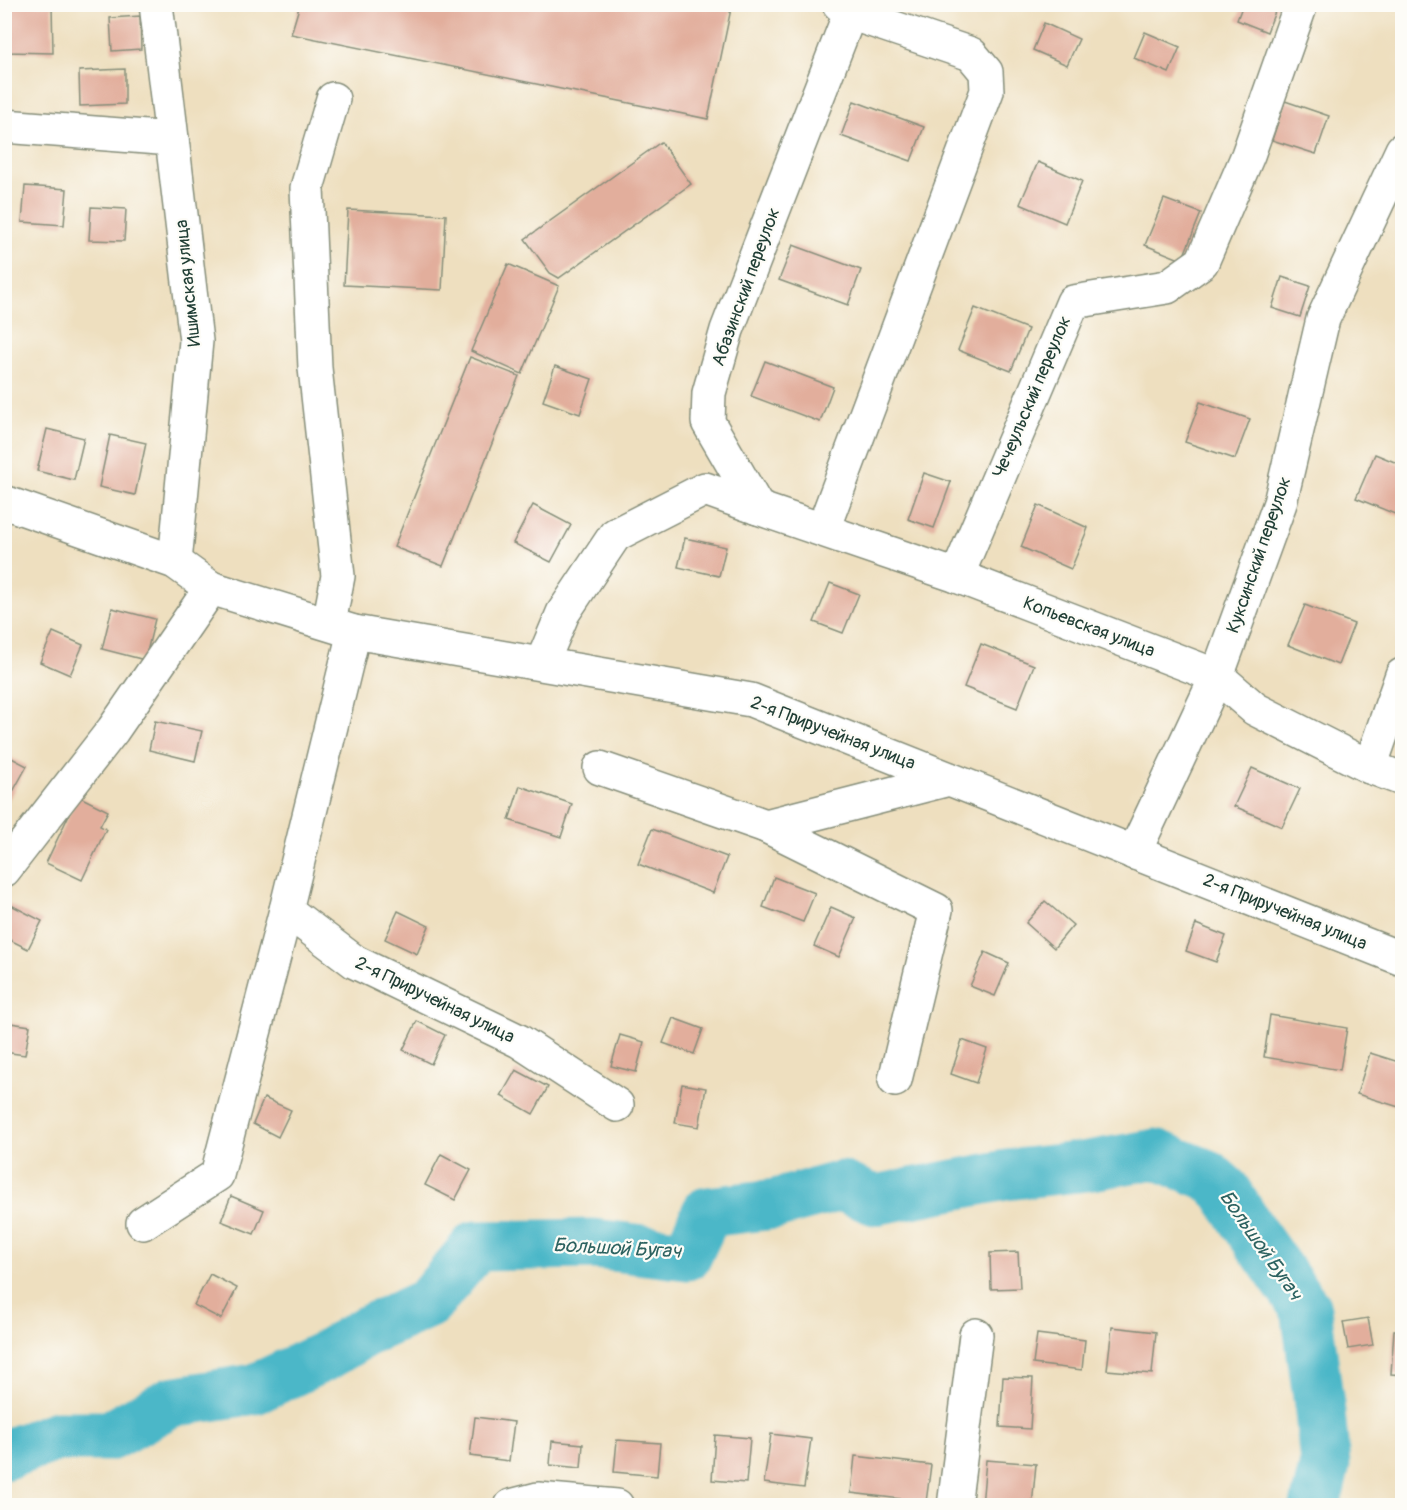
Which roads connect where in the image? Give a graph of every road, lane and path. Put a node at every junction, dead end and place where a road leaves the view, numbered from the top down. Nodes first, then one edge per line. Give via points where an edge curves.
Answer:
1 (156, 4) edge
2 (1301, 4) edge
3 (845, 9) edge
4 (333, 99) dead end
5 (4, 126) edge
6 (172, 139) junction
7 (1402, 150) edge
8 (4, 502) edge
9 (758, 508) junction
10 (823, 529) junction
11 (176, 562) junction
12 (957, 576) junction
13 (211, 588) junction
14 (341, 628) junction
15 (542, 663) junction
16 (1217, 675) junction
17 (1402, 675) edge
18 (1370, 767) junction
19 (600, 768) dead end
20 (949, 779) junction
21 (1402, 779) edge
22 (766, 826) junction
23 (1134, 853) junction
24 (4, 870) edge
25 (286, 910) junction
26 (1402, 959) edge
27 (895, 1080) dead end
28 (617, 1105) dead end
29 (144, 1223) dead end
30 (976, 1335) dead end
31 (511, 1506) edge
32 (616, 1506) edge
33 (954, 1506) edge

1 - 6 street, Ишимская улица
2 - 12 street, Чечеульский переулок via 1248,155 1202,262 1167,287 1072,302
3 - 9 street, Абазинский переулок via 726,330 709,393 708,422
3 - 10 street via 971,54 986,72 987,91
4 - 14 street via 308,188 315,368
5 - 6 street
6 - 11 street, Ишимская улица via 196,341
7 - 16 street, Куксинский переулок via 1323,318 1280,503
8 - 11 street, 2-я Приручейная улица
9 - 10 street, Копьевская улица
9 - 15 street via 705,489 615,535 564,613
10 - 12 street, Копьевская улица
11 - 13 street, 2-я Приручейная улица
12 - 16 street, Копьевская улица
13 - 14 street, 2-я Приручейная улица
13 - 24 street via 113,730
14 - 15 street, 2-я Приручейная улица
14 - 25 street
15 - 20 street, 2-я Приручейная улица via 751,700
16 - 18 street, Копьевская улица via 1256,709
16 - 23 street, Куксинский переулок
17 - 18 street
18 - 21 street, Копьевская улица
19 - 22 street
20 - 22 street
20 - 23 street, 2-я Приручейная улица
22 - 27 street via 936,910
23 - 26 street, 2-я Приручейная улица
25 - 28 street, 2-я Приручейная улица via 355,962 519,1041
25 - 29 street via 217,1175
30 - 33 street
31 - 32 street via 538,1499

